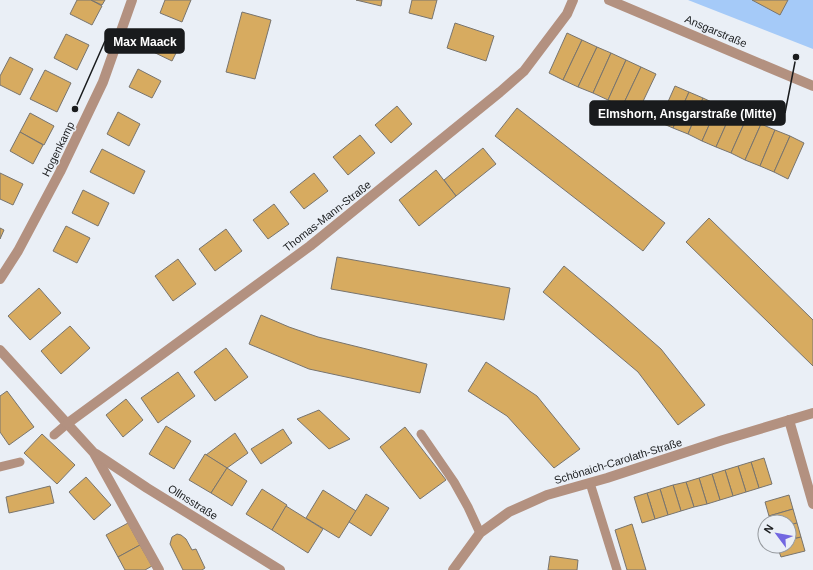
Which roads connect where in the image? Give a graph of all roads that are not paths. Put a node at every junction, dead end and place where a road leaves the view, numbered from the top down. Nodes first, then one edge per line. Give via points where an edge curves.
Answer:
1 (132, 0) edge
2 (573, 0) edge
3 (609, 0) edge
4 (813, 86) edge
5 (0, 279) edge
6 (0, 350) edge
7 (813, 412) edge
8 (789, 420) junction
9 (68, 423) junction
10 (421, 434) dead end
11 (54, 435) dead end
12 (94, 453) junction
13 (20, 462) dead end
14 (0, 467) edge
15 (590, 483) junction
16 (813, 504) edge
17 (480, 533) junction
18 (159, 570) edge
19 (280, 570) edge
20 (453, 570) edge
21 (618, 570) edge

1 - 5 street, Hogenkamp via 103,82 57,179
2 - 9 street, Thomas-Mann-Straße via 567,14 524,71 500,92 310,246
3 - 4 street, Ansgarstraße
6 - 9 street, Ollnsstraße
7 - 8 street, Schönaich-Carolath-Straße
8 - 15 street, Schönaich-Carolath-Straße
8 - 16 street
9 - 11 lane
9 - 12 street, Ollnsstraße
10 - 17 lane via 454,482
12 - 18 street, Ollnsstraße
12 - 19 street, Ollnsstraße
13 - 14 lane
15 - 17 street, Schönaich-Carolath-Straße via 547,495 509,512
15 - 21 lane
17 - 20 street, Schönaich-Carolath-Straße

